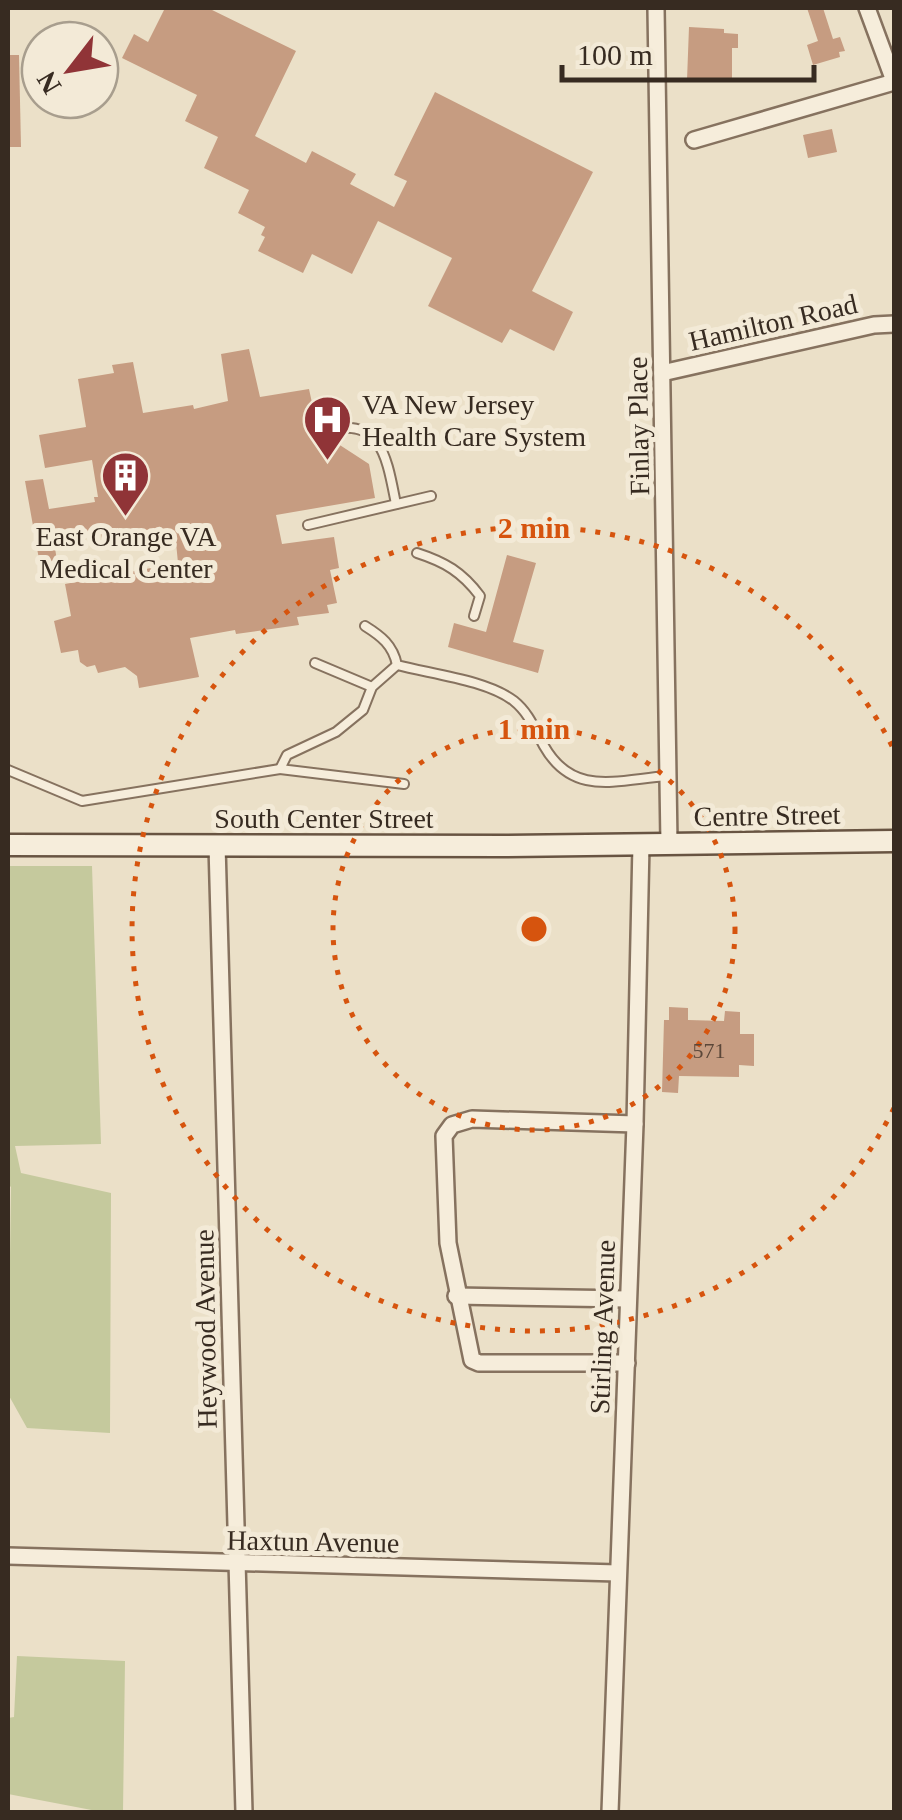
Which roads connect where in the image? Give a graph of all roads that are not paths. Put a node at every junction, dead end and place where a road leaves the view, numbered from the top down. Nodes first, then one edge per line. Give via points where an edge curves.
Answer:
1 (656, 8) edge
2 (867, 8) edge
3 (894, 81) edge
4 (694, 140) dead end
5 (894, 324) edge
6 (662, 372) junction
7 (324, 431) dead end
8 (431, 496) dead end
9 (396, 504) junction
10 (308, 525) dead end
11 (418, 552) dead end
12 (474, 616) dead end
13 (365, 626) dead end
14 (315, 664) dead end
15 (397, 665) junction
16 (372, 687) junction
17 (280, 769) junction
18 (8, 771) edge
19 (668, 776) junction
20 (404, 784) dead end
21 (894, 841) edge
22 (669, 843) junction
23 (641, 844) junction
24 (8, 845) edge
25 (217, 845) junction
26 (635, 1124) junction
27 (456, 1296) junction
28 (628, 1299) junction
29 (627, 1363) junction
30 (8, 1556) edge
31 (236, 1565) junction
32 (618, 1573) junction
33 (244, 1812) edge
34 (610, 1812) edge

1 - 6 street, Finlay Place
2 - 3 street
3 - 4 street
5 - 6 street, Hamilton Road
6 - 19 street, Finlay Place
7 - 9 lane via 364,430 379,444
8 - 9 lane
9 - 10 lane
11 - 12 lane via 467,578 480,596
13 - 15 lane via 384,638
14 - 16 lane
15 - 16 lane
15 - 19 lane via 498,690 526,712 553,762 569,776 591,782
16 - 17 lane via 363,710 336,732 287,755
17 - 18 lane via 82,801
17 - 20 lane
19 - 22 street, Finlay Place
21 - 22 main road, Centre Street
22 - 23 main road, Centre Street
23 - 25 main road, South Center Street
23 - 26 street, Stirling Avenue
24 - 25 main road, South Center Street
25 - 31 street, Heywood Avenue
26 - 27 street via 452,1124 444,1136
26 - 28 street, Stirling Avenue
27 - 28 street
27 - 29 street via 472,1360 479,1363
28 - 29 street, Stirling Avenue
29 - 32 street, Stirling Avenue
30 - 31 street, Haxtun Avenue
31 - 32 street, Haxtun Avenue
31 - 33 street, Heywood Avenue
32 - 34 street, Stirling Avenue

